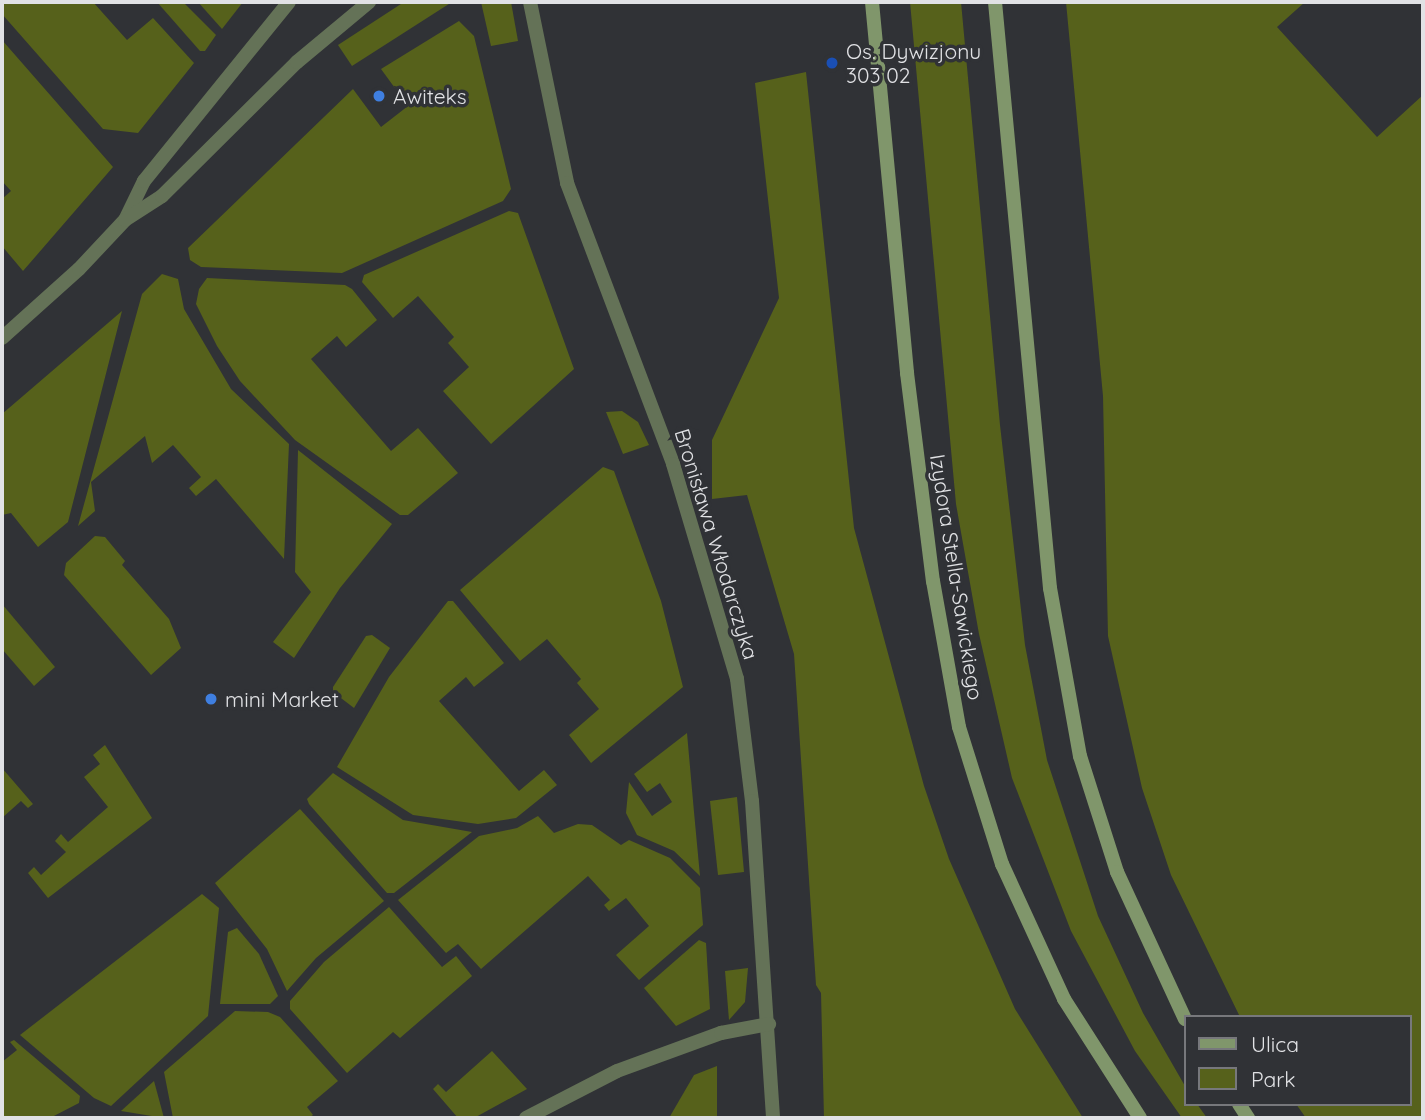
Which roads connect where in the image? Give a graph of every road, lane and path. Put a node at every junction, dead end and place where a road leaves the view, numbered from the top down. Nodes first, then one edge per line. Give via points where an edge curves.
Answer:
1 (289, 2) edge
2 (369, 2) edge
3 (530, 2) edge
4 (872, 2) edge
5 (995, 2) edge
6 (125, 220) junction
7 (2, 338) edge
8 (1184, 1017) edge
9 (769, 1024) junction
10 (526, 1118) edge
11 (773, 1118) edge
12 (1140, 1118) edge

1 - 6 street via 144,181
2 - 6 street via 297,62 162,196
3 - 9 street, Bronisława Włodarczyka via 567,183 673,464 737,679 752,801
4 - 12 main road, Izydora Stella-Sawickiego via 907,373 933,581 959,727 1002,864 1058,986
5 - 8 main road via 1050,588 1078,743 1117,872
6 - 7 street via 79,269
9 - 10 street via 721,1033 617,1071
9 - 11 street, Bronisława Włodarczyka

